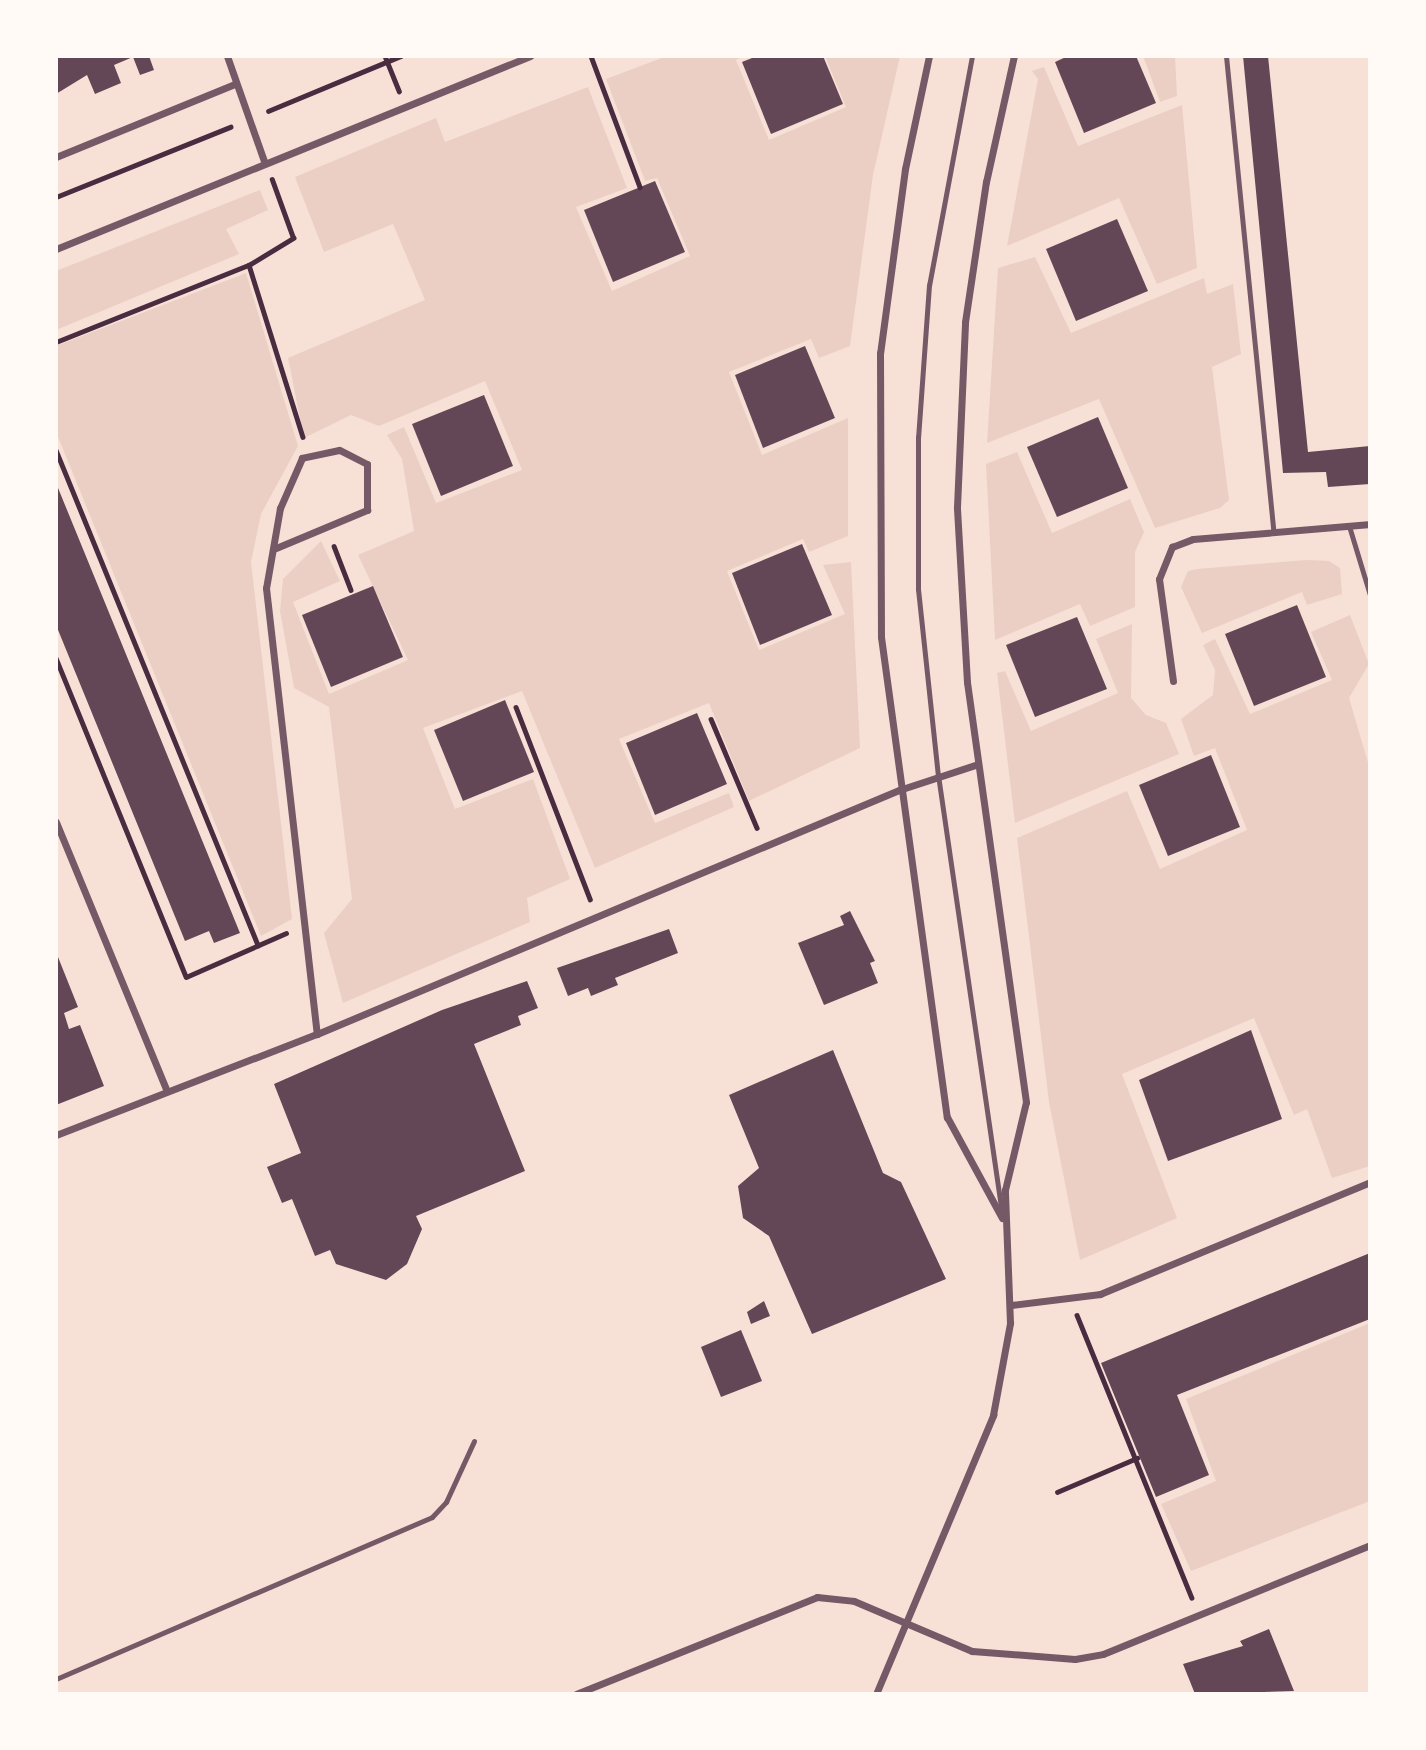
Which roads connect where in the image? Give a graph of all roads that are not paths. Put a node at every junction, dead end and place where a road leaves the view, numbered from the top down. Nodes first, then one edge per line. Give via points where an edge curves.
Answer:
1 (228, 56) edge
2 (530, 56) edge
3 (929, 56) edge
4 (972, 56) edge
5 (1014, 56) edge
6 (1226, 56) edge
7 (235, 85) junction
8 (56, 157) edge
9 (265, 164) junction
10 (56, 248) edge
11 (1370, 524) edge
12 (1349, 526) junction
13 (1274, 533) junction
14 (276, 548) junction
15 (1370, 595) edge
16 (1173, 681) dead end
17 (978, 764) junction
18 (938, 775) junction
19 (899, 790) junction
20 (56, 822) edge
21 (317, 1034) junction
22 (167, 1091) junction
23 (56, 1135) edge
24 (1370, 1182) edge
25 (1003, 1223) junction
26 (1011, 1305) junction
27 (474, 1441) dead end
28 (1370, 1545) edge
29 (907, 1623) junction
30 (56, 1679) edge
31 (576, 1694) edge
32 (876, 1694) edge

1 - 7 street
2 - 9 street
3 - 19 street via 892,262 877,422 881,637
4 - 18 lane via 938,214 919,410 919,609
5 - 17 street via 980,218 961,388 958,568
6 - 13 lane
7 - 8 street
7 - 9 street
9 - 10 street
11 - 12 street
12 - 13 street
12 - 15 lane
13 - 16 street via 1193,539 1165,555 1160,596
14 - 14 street via 288,481 308,453 339,450 367,464 367,510
14 - 21 street via 266,601
17 - 18 street
17 - 25 street via 1026,1102
18 - 19 street
18 - 25 lane
19 - 21 street
19 - 25 street via 947,1117
20 - 22 street
21 - 22 street
22 - 23 street
24 - 26 street via 1072,1301
25 - 26 street
26 - 29 street via 993,1415
27 - 30 lane via 452,1492 432,1517
28 - 29 street via 1199,1615 1075,1659 999,1657
29 - 31 street via 854,1601 817,1597
29 - 32 street

